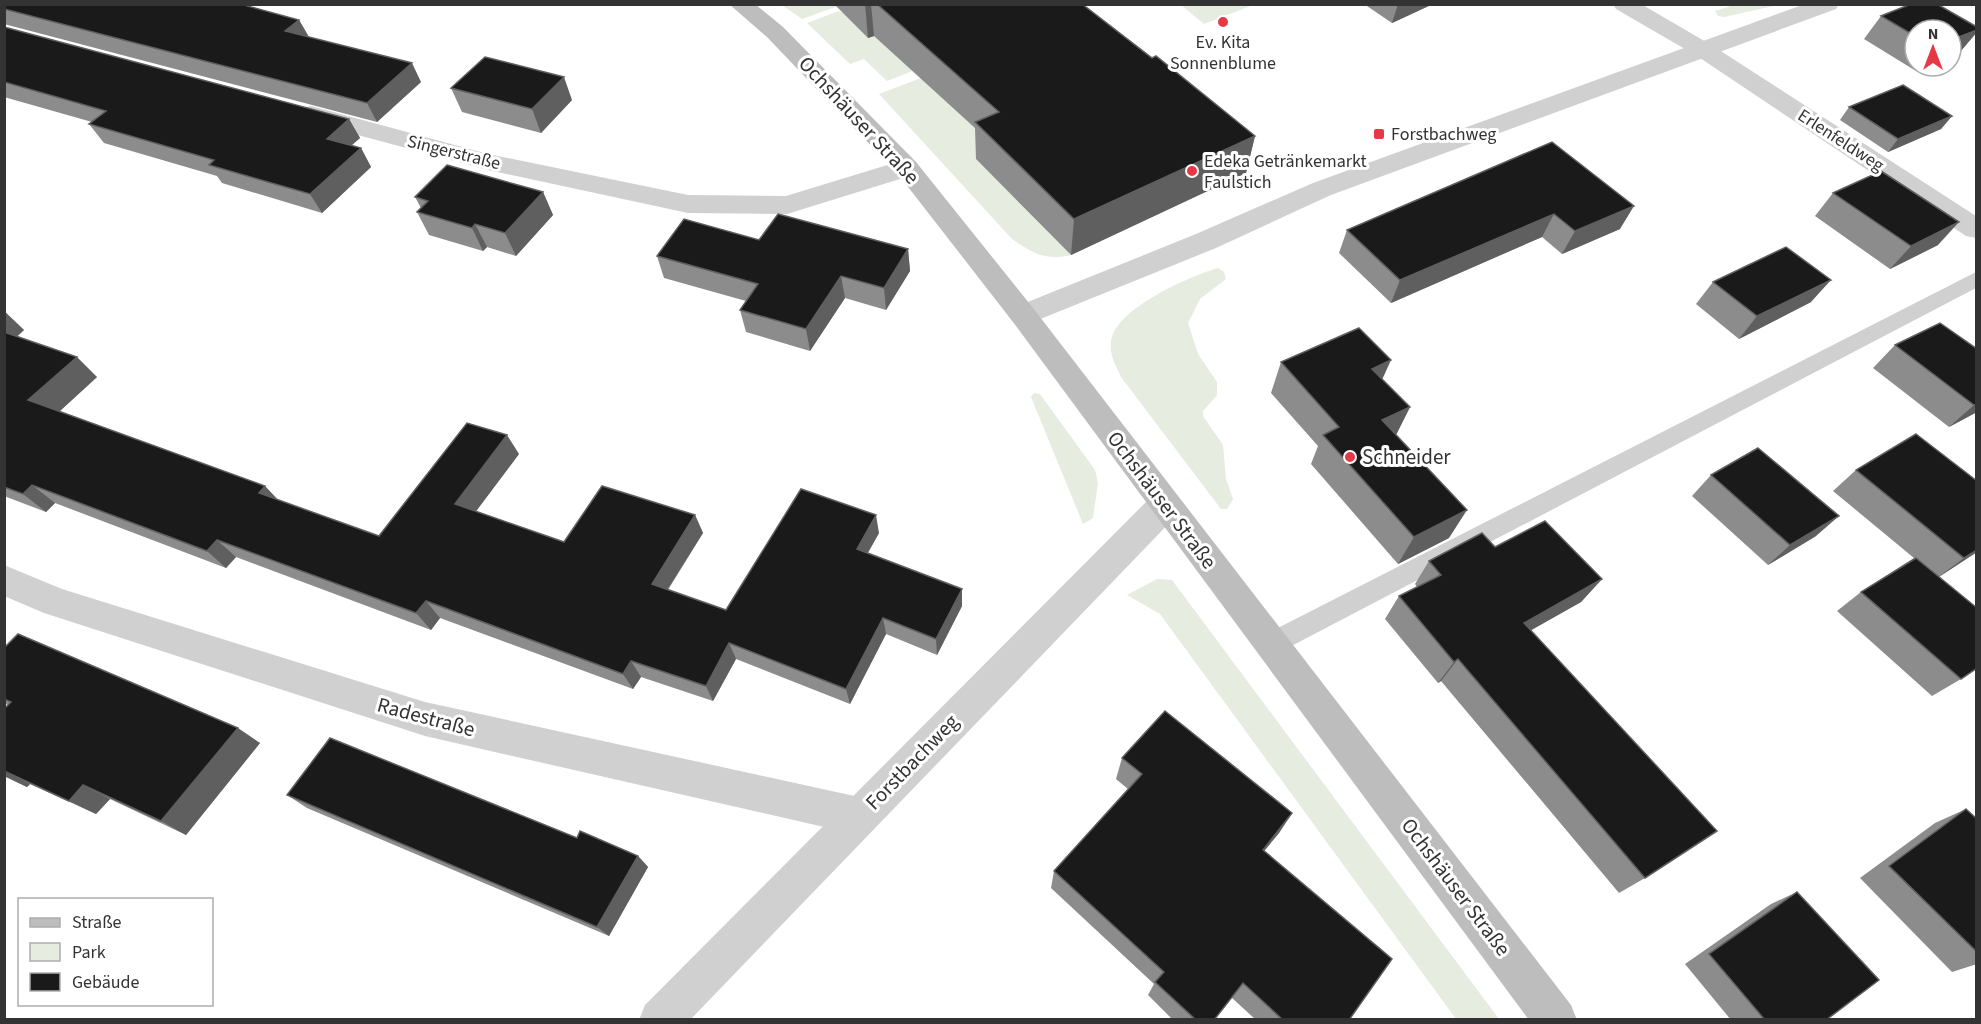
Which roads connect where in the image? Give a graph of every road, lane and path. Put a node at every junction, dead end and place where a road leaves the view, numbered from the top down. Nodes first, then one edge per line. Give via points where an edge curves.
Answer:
1 (740, 4) edge
2 (1624, 4) edge
3 (1828, 4) edge
4 (1705, 51) junction
5 (292, 109) edge
6 (908, 168) junction
7 (1977, 229) edge
8 (1977, 279) edge
9 (1023, 315) junction
10 (1165, 505) junction
11 (4, 580) edge
12 (1271, 644) junction
13 (859, 816) junction
14 (660, 1020) edge
15 (1556, 1020) edge

1 - 6 main road, Ochshäuser Straße via 775,32
2 - 4 street, Erlenfeldweg
3 - 4 street
4 - 7 street, Erlenfeldweg
4 - 9 street via 1323,189
5 - 6 street, Singerstraße via 488,162 688,204 787,205
6 - 9 main road, Ochshäuser Straße
8 - 12 lane
9 - 10 main road, Ochshäuser Straße
10 - 12 main road, Ochshäuser Straße
10 - 13 street, Forstbachweg
11 - 13 street, Radestraße via 56,602 425,719
12 - 15 main road, Ochshäuser Straße
13 - 14 street, Forstbachweg

